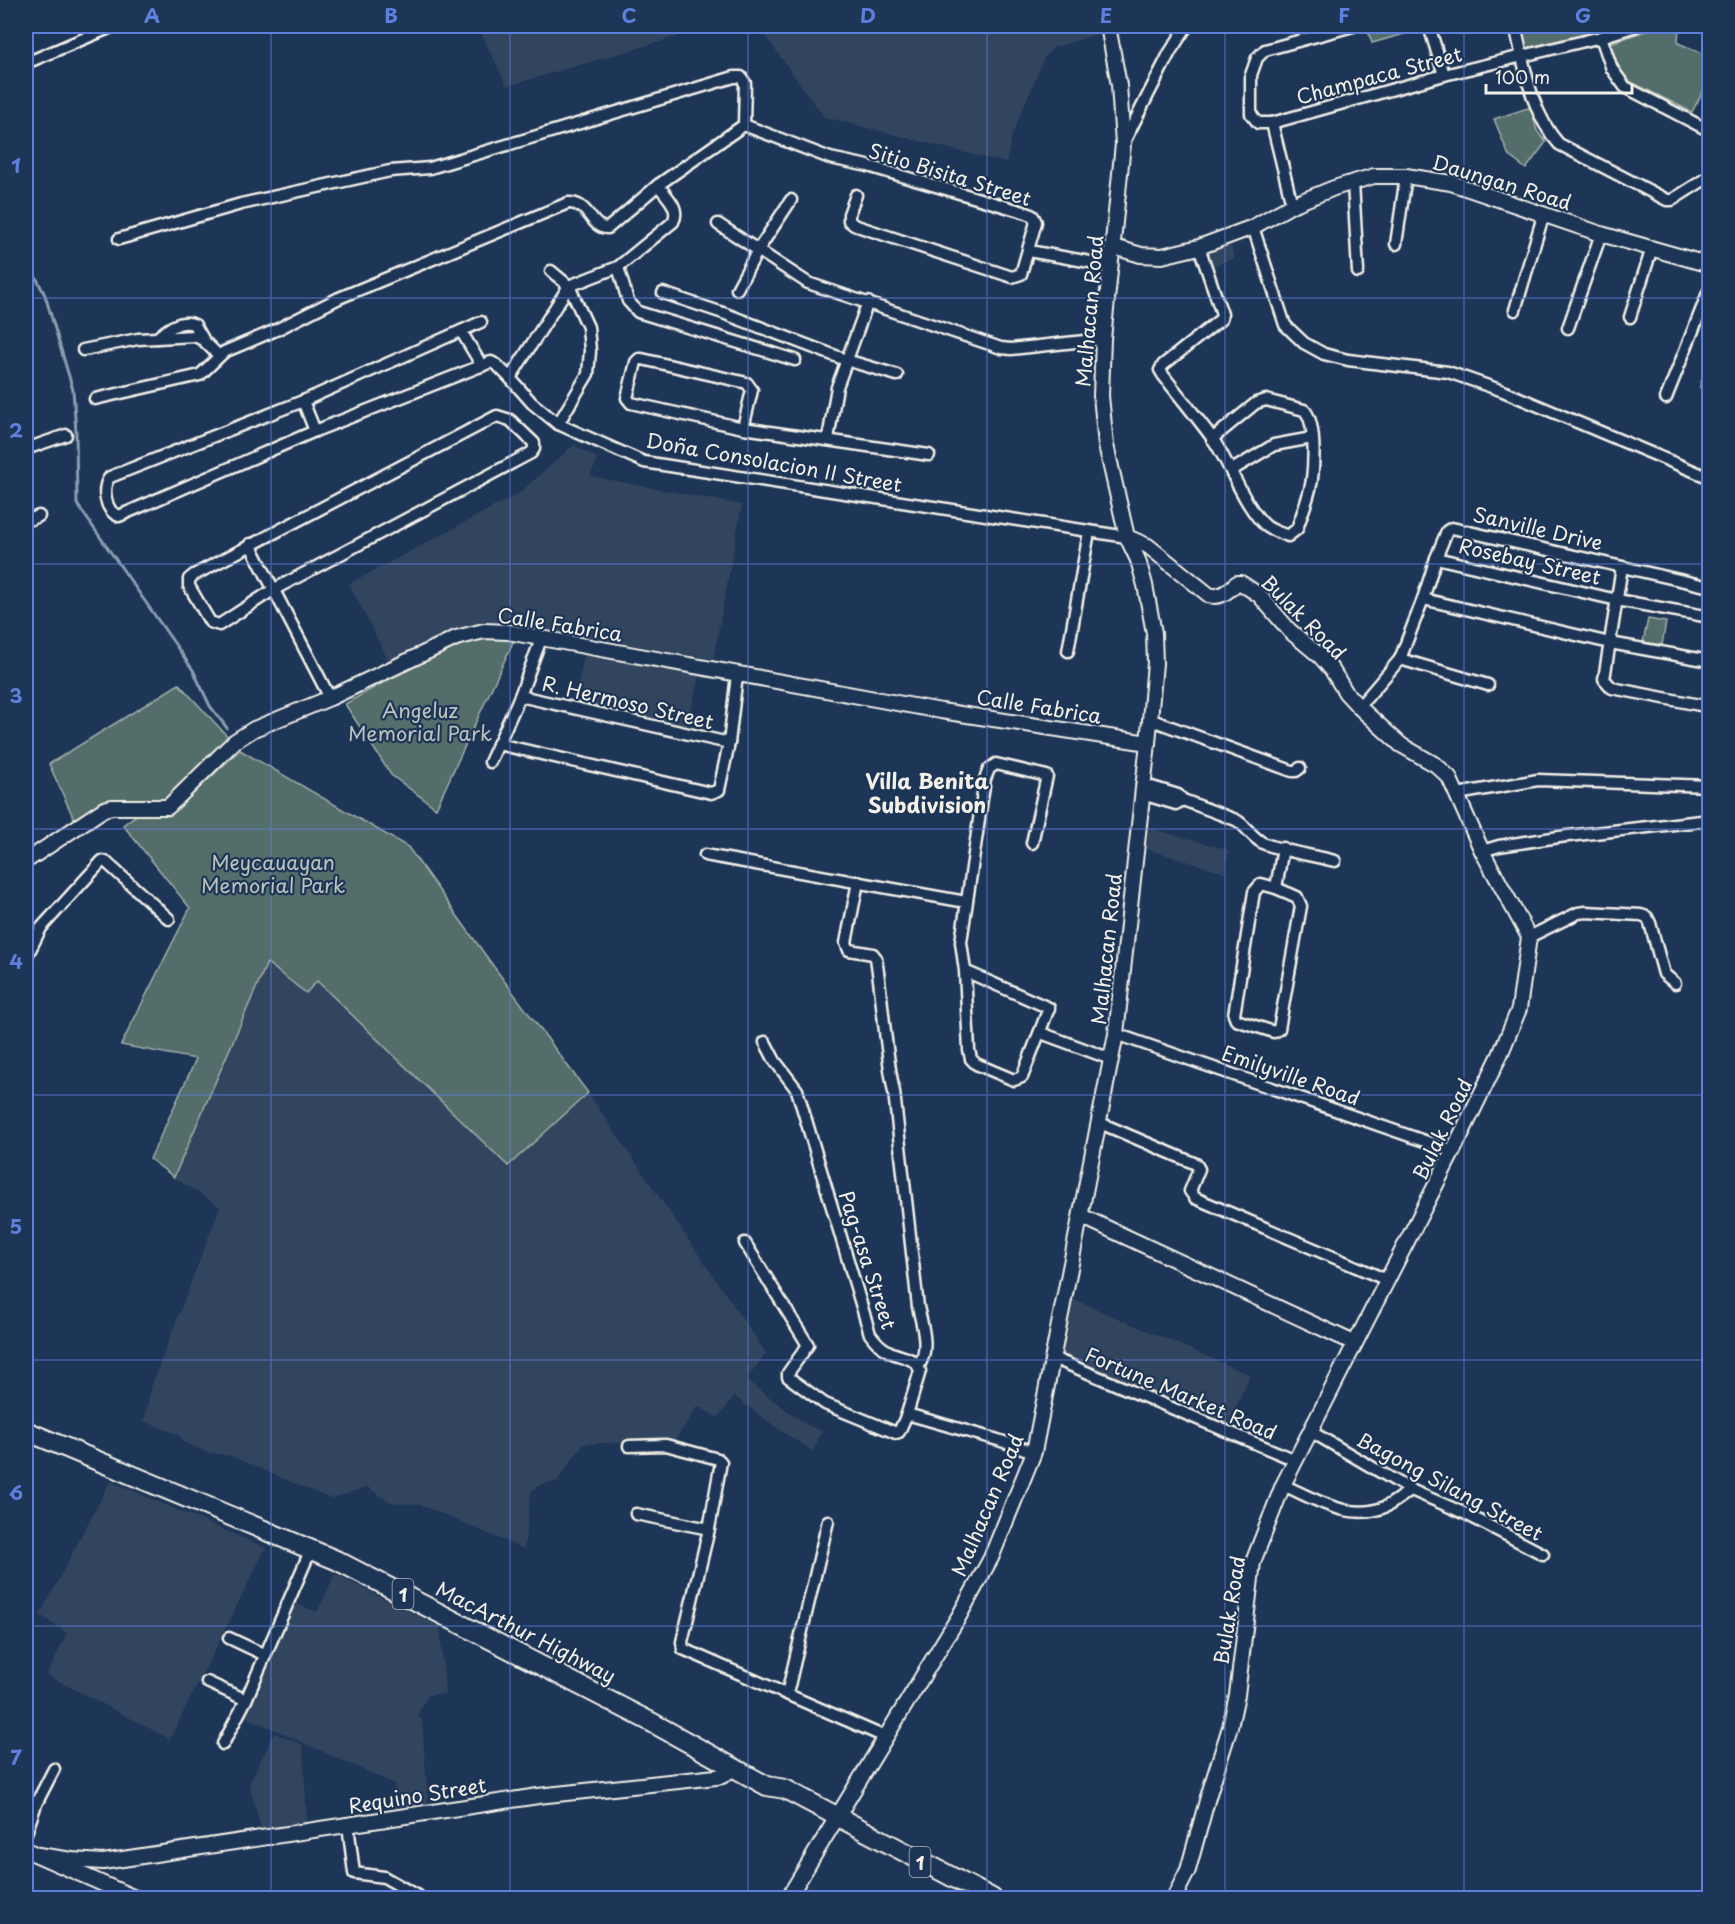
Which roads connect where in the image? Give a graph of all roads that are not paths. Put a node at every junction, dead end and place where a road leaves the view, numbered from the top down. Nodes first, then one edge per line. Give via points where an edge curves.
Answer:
1 (114, 26) edge
2 (1108, 26) edge
3 (1187, 26) edge
4 (1353, 26) edge
5 (1429, 26) edge
6 (1515, 26) edge
7 (1636, 26) edge
8 (1601, 37) junction
9 (1522, 56) junction
10 (26, 63) edge
11 (1444, 75) junction
12 (1272, 123) junction
13 (744, 125) junction
14 (1710, 131) edge
15 (1123, 144) junction
16 (1406, 176) junction
17 (1710, 176) edge
18 (1353, 183) junction
19 (658, 185) junction
20 (856, 195) dead end
21 (791, 200) dead end
22 (1292, 205) junction
23 (1544, 213) junction
24 (718, 224) dead end
25 (1253, 226) junction
26 (1601, 234) junction
27 (119, 239) dead end
28 (1396, 244) dead end
29 (1114, 247) junction
30 (1200, 247) junction
31 (1652, 248) junction
32 (758, 250) junction
33 (1029, 251) junction
34 (1710, 264) edge
35 (1112, 266) junction
36 (618, 267) junction
37 (551, 270) dead end
38 (1358, 272) dead end
39 (569, 286) junction
40 (1710, 288) edge
41 (737, 289) dead end
42 (663, 293) dead end
43 (868, 302) junction
44 (1515, 310) dead end
45 (1630, 317) dead end
46 (481, 322) dead end
47 (1568, 328) dead end
48 (461, 331) junction
49 (1103, 339) junction
50 (83, 350) dead end
51 (219, 356) junction
52 (795, 360) dead end
53 (846, 360) junction
54 (482, 366) junction
55 (897, 375) dead end
56 (1710, 377) edge
57 (510, 378) junction
58 (1710, 392) edge
59 (1666, 398) dead end
60 (95, 399) dead end
61 (303, 401) junction
62 (558, 424) junction
63 (743, 428) junction
64 (315, 431) junction
65 (66, 435) dead end
66 (1312, 438) junction
67 (828, 439) junction
68 (1212, 439) junction
69 (26, 449) edge
70 (929, 455) dead end
71 (1232, 470) junction
72 (1710, 478) edge
73 (39, 516) dead end
74 (26, 521) edge
75 (1089, 532) junction
76 (1127, 537) junction
77 (250, 544) junction
78 (1436, 558) junction
79 (1622, 567) junction
80 (1710, 587) edge
81 (273, 590) junction
82 (1424, 599) junction
83 (1617, 600) junction
84 (1710, 617) edge
85 (541, 639) junction
86 (1610, 644) junction
87 (1068, 651) dead end
88 (1400, 658) junction
89 (1710, 661) edge
90 (737, 675) junction
91 (1488, 685) dead end
92 (519, 696) junction
93 (330, 698) junction
94 (1359, 707) junction
95 (1710, 707) edge
96 (1149, 719) junction
97 (729, 743) junction
98 (1148, 743) junction
99 (498, 744) junction
100 (490, 762) dead end
101 (1300, 768) dead end
102 (1710, 786) edge
103 (1142, 789) junction
104 (1458, 794) junction
105 (1710, 820) edge
106 (1032, 843) dead end
107 (1283, 848) junction
108 (1482, 851) junction
109 (705, 855) dead end
110 (26, 861) edge
111 (1335, 861) dead end
112 (858, 882) junction
113 (1276, 888) junction
114 (966, 903) junction
115 (170, 919) dead end
116 (1529, 937) junction
117 (26, 958) edge
118 (965, 971) junction
119 (1675, 984) dead end
120 (1041, 1033) junction
121 (1116, 1034) junction
122 (765, 1042) dead end
123 (1111, 1059) junction
124 (1100, 1123) junction
125 (1453, 1151) junction
126 (1081, 1216) junction
127 (745, 1243) dead end
128 (1387, 1280) junction
129 (1354, 1343) junction
130 (1053, 1358) junction
131 (919, 1365) junction
132 (907, 1414) junction
133 (26, 1431) edge
134 (1310, 1431) junction
135 (629, 1446) dead end
136 (1034, 1452) junction
137 (1295, 1460) junction
138 (1283, 1485) junction
139 (1411, 1490) junction
140 (636, 1514) dead end
141 (828, 1521) dead end
142 (709, 1529) junction
143 (310, 1549) junction
144 (1543, 1554) dead end
145 (229, 1638) dead end
146 (266, 1655) junction
147 (207, 1682) dead end
148 (787, 1694) junction
149 (246, 1700) junction
150 (885, 1737) junction
151 (223, 1744) dead end
152 (734, 1768) junction
153 (54, 1769) dead end
154 (833, 1822) junction
155 (348, 1825) junction
156 (26, 1833) edge
157 (26, 1850) edge
158 (39, 1855) junction
159 (103, 1862) junction
160 (69, 1869) junction
161 (135, 1899) edge
162 (421, 1899) edge
163 (788, 1899) edge
164 (965, 1899) edge
165 (992, 1899) edge
166 (1174, 1899) edge

1 - 10 street
2 - 15 street, Malhacan Road via 1119,85
3 - 15 street
4 - 12 street via 1265,50 1257,58 1251,75 1251,114 1258,123
5 - 11 street
6 - 9 street
7 - 8 street, Champaca Street
8 - 9 street, Champaca Street
8 - 14 street via 1612,69 1625,87
9 - 11 street, Champaca Street
9 - 17 street via 1537,111 1559,144 1668,200
11 - 12 street, Champaca Street
12 - 22 street
13 - 19 street
13 - 27 street via 745,83 741,77 734,77 430,168 390,171 241,204
13 - 33 street, Sitio Bisita Street via 830,158 1027,213 1036,222
15 - 29 street, Malhacan Road
16 - 18 street, Daungan Road via 1374,176
16 - 23 street, Daungan Road via 1451,183
16 - 28 street
18 - 22 street, Daungan Road
18 - 38 street
19 - 36 street via 675,208 674,222
19 - 51 street via 608,228 597,225 582,206 567,203 339,298
20 - 33 street via 849,214 854,225 1012,277 1021,274
21 - 32 street
22 - 25 street, Daungan Road
23 - 26 street, Daungan Road
23 - 44 street
24 - 32 street
25 - 30 street, Daungan Road
25 - 72 street via 1285,325 1304,343 1324,354 1348,360 1448,372 1503,391
26 - 31 street, Daungan Road
26 - 47 street
29 - 30 street, Daungan Road via 1162,256
29 - 35 street, Malhacan Road
30 - 68 street via 1221,319 1160,370
31 - 34 street, Daungan Road
31 - 45 street
32 - 41 street
32 - 43 street via 808,283
33 - 35 street
35 - 49 street, Malhacan Road
36 - 39 street
36 - 52 street via 628,301 638,312
37 - 39 street
39 - 57 street
39 - 62 street via 588,327 590,351 588,374
40 - 59 street
42 - 53 street
43 - 49 street via 1001,348
43 - 53 street
46 - 48 street
48 - 54 street
48 - 61 street
49 - 76 street, Malhacan Road via 1101,396 1106,445
50 - 51 street via 138,339 195,336
51 - 60 street via 200,375
53 - 55 street
53 - 67 street
54 - 57 street, Doña Consolacion II Street via 490,362
54 - 64 street
56 - 58 street
57 - 62 street, Doña Consolacion II Street
61 - 64 street
61 - 64 street via 110,477 104,489 110,509 119,516
62 - 75 street, Doña Consolacion II Street via 644,462
63 - 63 street via 628,401 636,362 642,359 747,383 752,390
63 - 67 street
65 - 69 street
66 - 68 street via 1311,420 1305,410 1266,400 1256,403
66 - 71 street via 1274,446
66 - 71 street via 1312,480 1297,529 1288,536 1260,519
67 - 70 street
68 - 71 street
73 - 74 street
75 - 76 street, Doña Consolacion II Street
75 - 87 street
76 - 94 street, Bulak Road via 1148,546 1209,595 1222,596 1237,583 1249,588 1290,632 1320,656
76 - 96 street, Malhacan Road via 1138,560 1154,633
77 - 81 street
77 - 81 street via 194,575 189,586 215,625
77 - 81 street via 497,416 510,420 534,443 531,453
78 - 79 street, Sanville Drive via 1447,531 1458,528
78 - 82 street, Sanville Drive
78 - 83 street, Rosebay Street
79 - 80 street, Sanville Drive
79 - 83 street
81 - 93 street
82 - 86 street
82 - 88 street, Sanville Drive
83 - 84 street, Rosebay Street
83 - 86 street
85 - 90 street, Calle Fabrica
85 - 92 street
85 - 93 street, Calle Fabrica via 499,631 476,632
86 - 89 street
86 - 95 street via 1604,679 1607,685
88 - 91 street
88 - 94 street, Sanville Drive
90 - 97 street
90 - 98 street, Calle Fabrica
92 - 97 street, R. Hermoso Street
92 - 99 street
93 - 110 street, Calle Fabrica via 240,736 168,807 104,809
94 - 104 street, Bulak Road via 1401,745 1436,765 1449,777
96 - 98 street, Malhacan Road
96 - 101 street via 1292,771
97 - 99 street via 718,790 711,793
98 - 103 street, Malhacan Road
99 - 100 street
102 - 104 street via 1538,780
103 - 107 street via 1178,795 1236,820 1264,844
103 - 121 street, Malhacan Road
104 - 108 street, Bulak Road
105 - 108 street via 1559,837
106 - 114 street via 1047,776 996,764 985,779
107 - 111 street
107 - 113 street
108 - 116 street, Bulak Road
109 - 112 street
112 - 114 street
112 - 131 street via 846,943 849,950 876,958 882,992 924,1340 924,1356
113 - 113 street via 1261,884 1254,892 1234,1015 1236,1020 1274,1032 1279,1029 1301,906 1297,897
114 - 118 street via 961,942
115 - 117 street via 102,861 41,928
116 - 119 street via 1578,913 1641,915 1650,923 1664,974
116 - 125 street, Bulak Road via 1519,1009
118 - 120 street via 1048,1007
118 - 120 street via 969,1050 976,1064 1018,1080
120 - 123 street
121 - 123 street, Malhacan Road
121 - 125 street, Emilyville Road
122 - 131 street, Pag-asa Street via 797,1090 870,1334 884,1349
123 - 124 street, Malhacan Road
124 - 126 street, Malhacan Road
124 - 128 street via 1196,1164 1199,1169 1190,1191 1195,1198
125 - 128 street, Bulak Road
126 - 129 street
126 - 130 street, Malhacan Road
127 - 132 street via 808,1345 788,1377 825,1404 896,1433
128 - 129 street, Bulak Road
129 - 134 street, Bulak Road
130 - 136 street, Malhacan Road
130 - 137 street, Fortune Market Road
131 - 132 street
132 - 136 street
133 - 143 highway, MacArthur Highway / 1
134 - 137 street, Bulak Road
134 - 139 street, Bagong Silang Street
135 - 142 street via 666,1445 721,1462
136 - 150 street, Malhacan Road via 991,1558
137 - 138 street, Bulak Road
138 - 139 street via 1337,1509 1363,1511 1388,1505
138 - 166 street, Bulak Road via 1253,1562 1230,1727 1188,1870
139 - 144 street, Bagong Silang Street
140 - 142 street
141 - 148 street
142 - 148 street via 683,1649
143 - 146 street
143 - 152 highway, MacArthur Highway / 1 via 424,1604
145 - 146 street
146 - 149 street
147 - 149 street
148 - 150 street
149 - 151 street
150 - 154 street, Malhacan Road
152 - 154 highway, MacArthur Highway / 1 via 767,1786 785,1789
152 - 155 street, Requino Street via 716,1777 538,1796
153 - 156 street
154 - 163 street, Malhacan Road
154 - 164 highway, MacArthur Highway / 1
154 - 165 highway, MacArthur Highway / 1
155 - 159 street, Requino Street
155 - 162 street via 354,1873 384,1877
157 - 158 street
158 - 159 street, Requino Street
158 - 160 street
159 - 160 street, Requino Street via 91,1868
160 - 161 street

